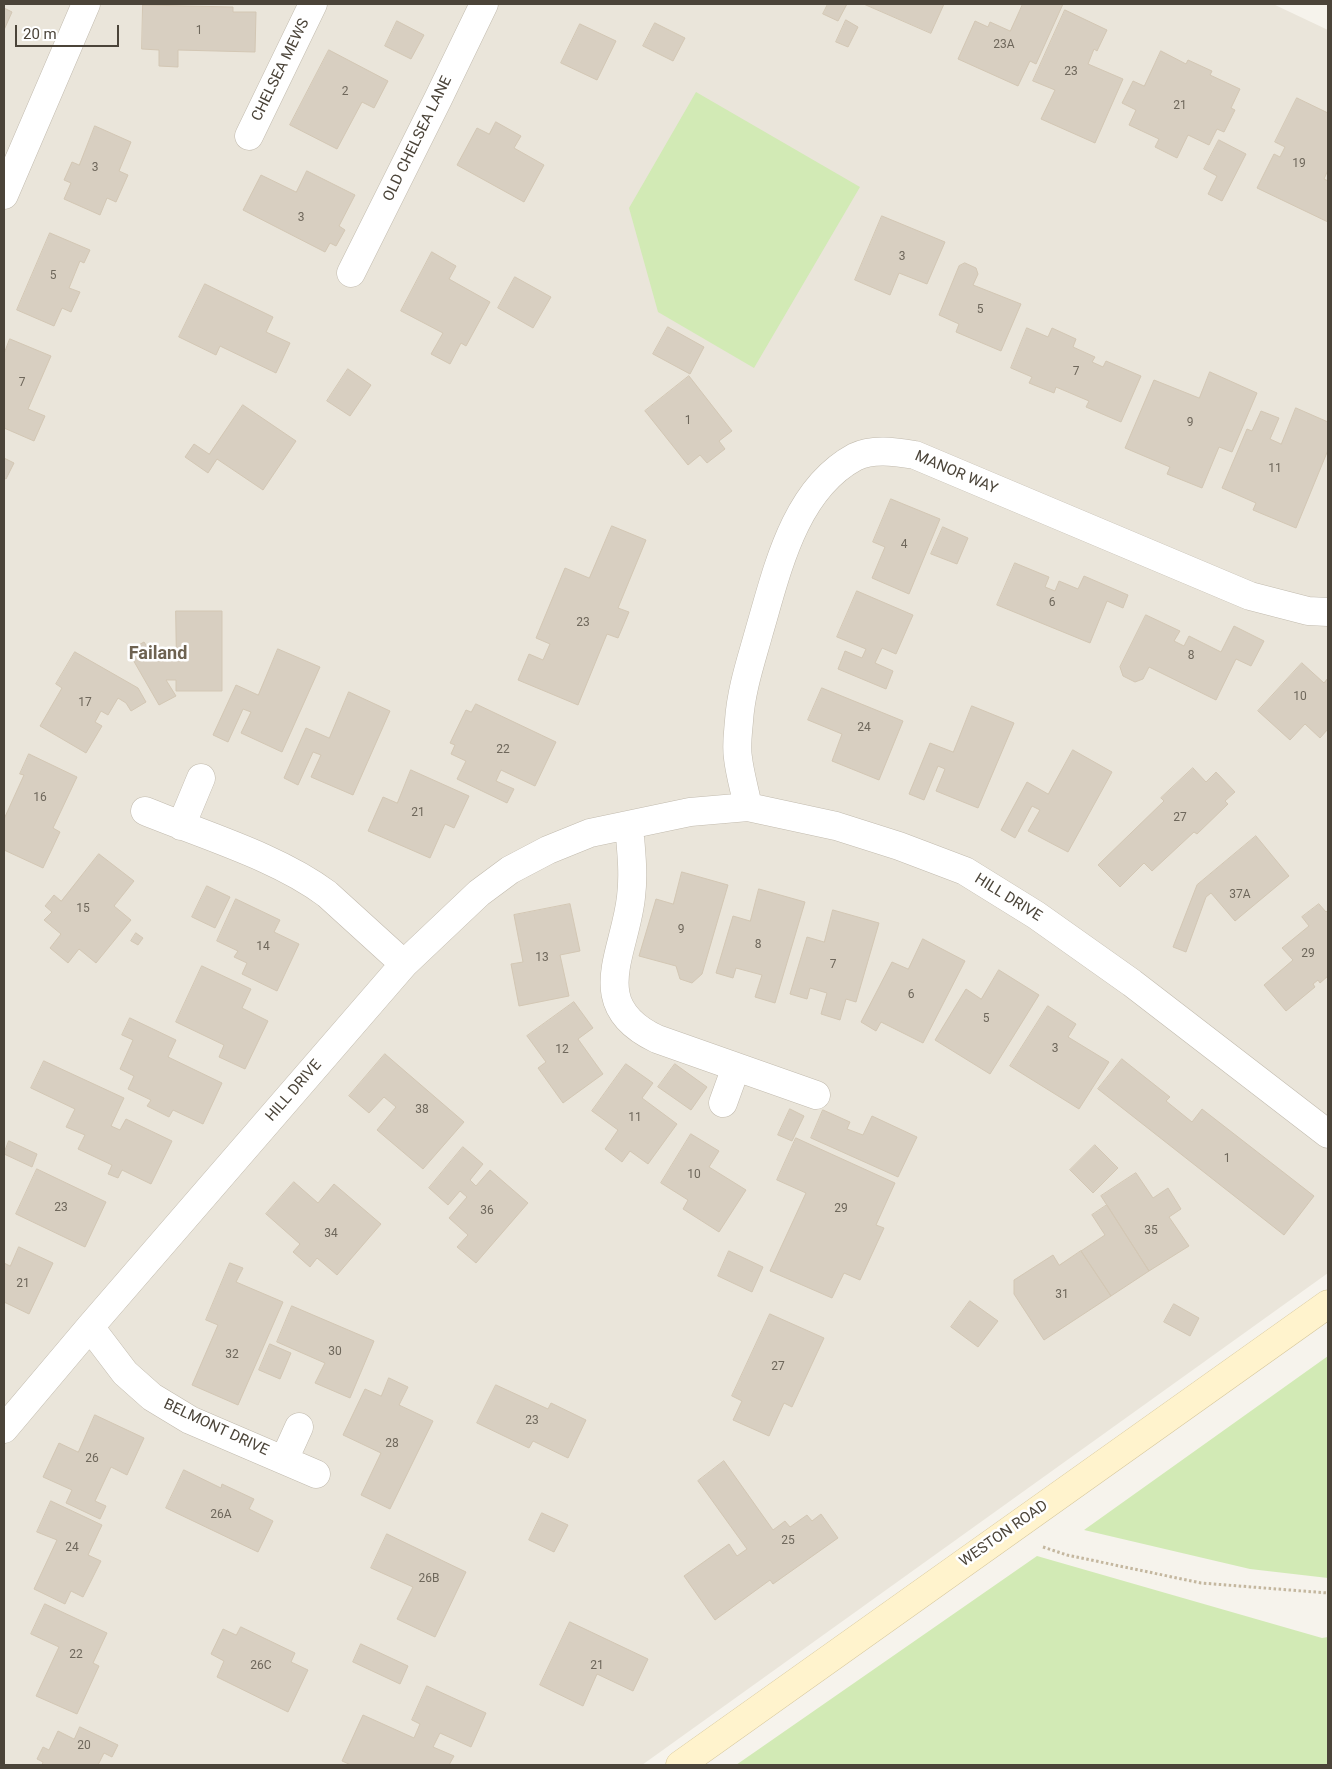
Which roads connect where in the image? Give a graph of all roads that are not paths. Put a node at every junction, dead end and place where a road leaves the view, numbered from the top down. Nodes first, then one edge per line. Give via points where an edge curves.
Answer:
1 (86, 4) edge
2 (313, 4) edge
3 (484, 4) edge
4 (249, 136) dead end
5 (4, 196) edge
6 (351, 273) dead end
7 (1328, 612) edge
8 (201, 778) dead end
9 (748, 807) junction
10 (145, 811) dead end
11 (629, 825) junction
12 (181, 826) junction
13 (404, 964) junction
14 (736, 1067) junction
15 (816, 1095) dead end
16 (723, 1103) dead end
17 (1328, 1134) edge
18 (1328, 1304) edge
19 (90, 1327) junction
20 (299, 1427) dead end
21 (4, 1429) edge
22 (284, 1460) junction
23 (316, 1474) dead end
24 (680, 1765) edge

1 - 5 street
2 - 4 street, CHELSEA MEWS
3 - 6 street, OLD CHELSEA LANE
7 - 9 street, MANOR WAY via 1308,611 1250,596 915,455 886,450 856,456 832,474 814,494 780,561 742,691 738,757
8 - 12 street
9 - 11 street, HILL DRIVE via 690,812
9 - 17 street, HILL DRIVE via 836,826 965,871 1036,914
10 - 12 street
11 - 13 street, HILL DRIVE via 590,833 510,870 479,893
11 - 14 street via 633,880 628,920 614,971 615,994 620,1009 642,1032
12 - 13 street via 260,857 314,884
13 - 19 street, HILL DRIVE
14 - 15 street
14 - 16 street
18 - 24 main road, WESTON ROAD
19 - 21 street
19 - 22 street, BELMONT DRIVE via 125,1373 152,1397 190,1420
20 - 22 street, BELMONT DRIVE
22 - 23 street, BELMONT DRIVE

